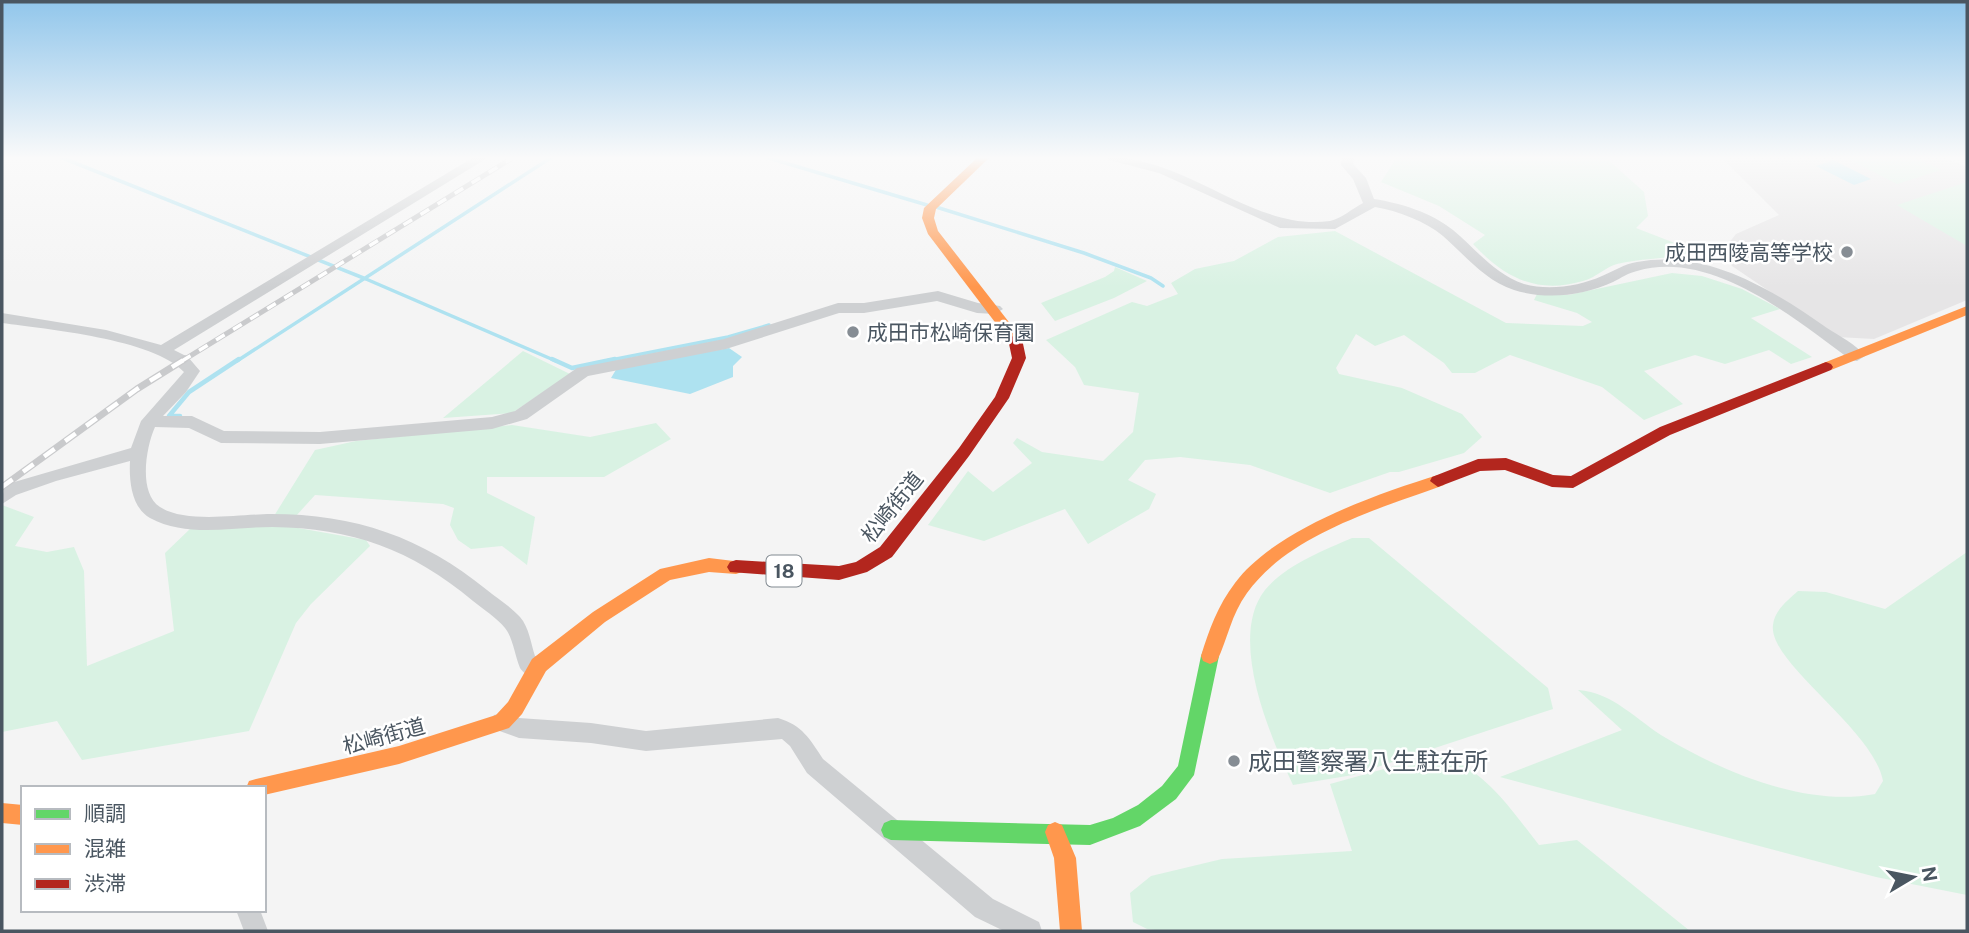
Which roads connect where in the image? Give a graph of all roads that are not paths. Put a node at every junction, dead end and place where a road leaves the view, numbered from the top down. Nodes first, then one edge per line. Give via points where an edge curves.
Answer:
1 (411, 201) edge
2 (938, 201) edge
3 (1230, 201) edge
4 (1371, 202) joint
5 (995, 309) junction
6 (1967, 310) edge
7 (2, 318) edge
8 (165, 349) junction
9 (1857, 356) junction
10 (150, 421) junction
11 (139, 452) junction
12 (2, 497) edge
13 (539, 665) junction
14 (502, 722) junction
15 (265, 786) edge
16 (2, 813) edge
17 (21, 815) edge
18 (891, 830) junction
19 (1055, 832) junction
20 (249, 912) edge
21 (256, 931) edge
22 (1030, 931) edge
23 (1071, 931) edge

1 - 8 street
2 - 5 street, 松崎街道 / 18 via 928,218 932,231
3 - 4 street via 1280,224 1335,225
4 - 9 street via 1439,227 1490,274 1523,288 1581,288 1654,264 1715,272 1760,292
5 - 10 street via 938,296 838,308 726,344 583,372 538,407 492,423 320,438 221,437 192,422
5 - 13 street, 松崎街道 / 18 via 1017,343 1019,357 1010,385 892,547 878,559 839,573 709,565 673,572 599,617
6 - 9 street
7 - 8 street
8 - 10 street via 190,364 191,374
9 - 19 street via 1665,431 1573,482 1552,481 1506,464 1478,465 1292,541 1253,572 1215,630 1192,752 1178,785 1156,806 1106,831 1090,835
10 - 11 street
11 - 12 street
11 - 13 street via 144,499 157,514 190,520 285,521 389,539 424,554 513,623 525,660 531,667
13 - 14 street, 松崎街道 / 18
14 - 15 street, 松崎街道 via 378,761
14 - 18 street via 519,728 646,741 778,728 789,731 815,766
16 - 17 street
18 - 19 street
18 - 22 street via 984,908
19 - 23 street via 1065,858
20 - 21 street

